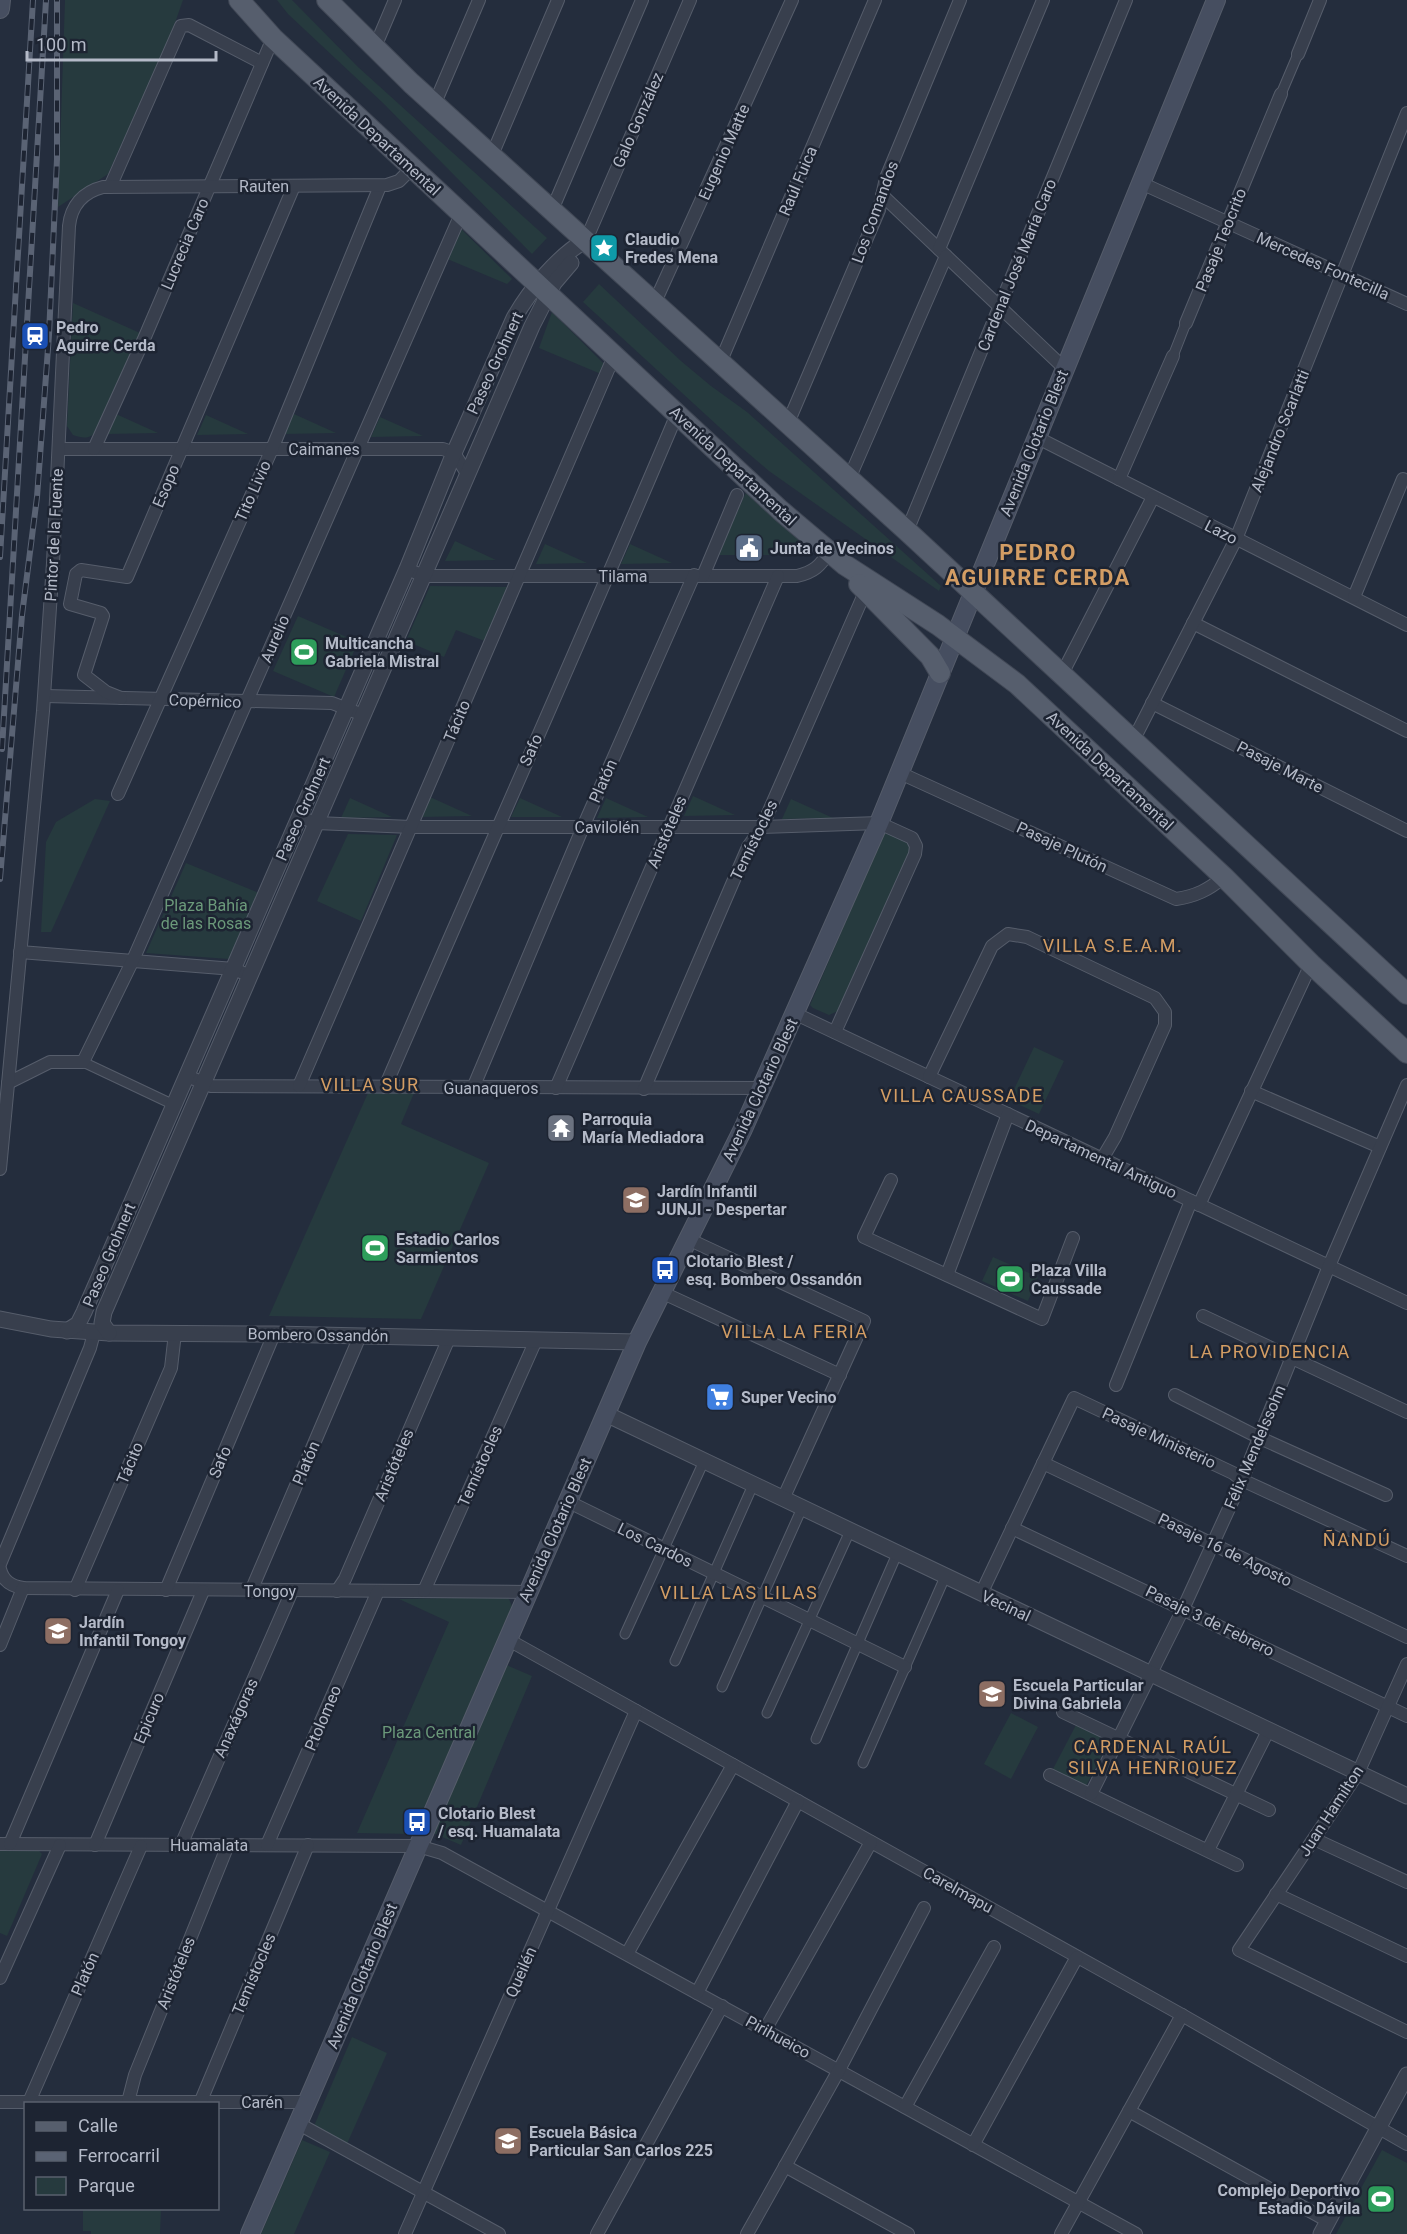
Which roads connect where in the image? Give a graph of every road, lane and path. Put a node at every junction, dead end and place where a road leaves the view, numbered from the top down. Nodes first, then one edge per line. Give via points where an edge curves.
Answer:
1 (1, 0) edge
2 (239, 0) edge
3 (327, 0) edge
4 (395, 0) edge
5 (478, 0) edge
6 (558, 0) edge
7 (642, 0) edge
8 (690, 0) edge
9 (792, 0) edge
10 (875, 0) edge
11 (960, 0) edge
12 (1043, 0) edge
13 (1126, 0) edge
14 (1216, 0) edge
15 (1320, 0) edge
16 (0, 9) edge
17 (273, 38) junction
18 (375, 47) junction
19 (1298, 54) joint
20 (262, 63) junction
21 (1281, 94) joint
22 (435, 103) junction
23 (1407, 113) edge
24 (492, 155) junction
25 (412, 168) junction
26 (1141, 183) junction
27 (294, 186) junction
28 (380, 186) junction
29 (110, 187) junction
30 (209, 187) junction
31 (882, 195) junction
32 (552, 210) junction
33 (461, 214) junction
34 (1228, 223) junction
35 (586, 240) junction
36 (943, 252) junction
37 (1343, 275) junction
38 (543, 290) junction
39 (655, 302) junction
40 (1407, 304) edge
41 (1000, 307) junction
42 (1186, 323) joint
43 (614, 356) junction
44 (1173, 356) joint
45 (720, 363) junction
46 (1064, 368) junction
47 (677, 414) junction
48 (788, 423) junction
49 (1036, 438) junction
50 (59, 449) junction
51 (94, 449) junction
52 (182, 449) junction
53 (272, 449) junction
54 (357, 449) junction
55 (454, 453) junction
56 (468, 475) junction
57 (849, 479) junction
58 (1119, 479) junction
59 (1403, 479) dead end
60 (737, 495) dead end
61 (1153, 497) junction
62 (907, 531) junction
63 (1236, 539) junction
64 (837, 559) junction
65 (407, 569) junction
66 (520, 575) junction
67 (424, 576) junction
68 (609, 576) junction
69 (699, 576) junction
70 (778, 576) junction
71 (865, 592) junction
72 (973, 593) junction
73 (1354, 597) junction
74 (1193, 623) junction
75 (1407, 625) edge
76 (955, 637) junction
77 (940, 673) junction
78 (1062, 674) junction
79 (45, 696) junction
80 (121, 698) junction
81 (161, 700) junction
82 (247, 703) junction
83 (1152, 703) junction
84 (347, 708) junction
85 (363, 715) junction
86 (1407, 731) edge
87 (1133, 741) junction
88 (900, 773) junction
89 (118, 794) dead end
90 (300, 817) junction
91 (316, 824) junction
92 (879, 824) junction
93 (411, 827) junction
94 (497, 827) junction
95 (584, 827) junction
96 (669, 827) junction
97 (762, 827) junction
98 (1407, 831) edge
99 (1224, 877) junction
100 (20, 952) junction
101 (133, 960) junction
102 (1311, 964) junction
103 (234, 969) junction
104 (250, 976) junction
105 (1407, 994) edge
106 (796, 1014) junction
107 (835, 1032) junction
108 (1407, 1053) edge
109 (83, 1062) junction
110 (187, 1076) junction
111 (929, 1077) junction
112 (8, 1083) junction
113 (203, 1083) junction
114 (1407, 1085) edge
115 (299, 1086) junction
116 (385, 1087) junction
117 (473, 1088) junction
118 (556, 1088) junction
119 (762, 1088) junction
120 (644, 1089) junction
121 (1251, 1091) junction
122 (174, 1105) junction
123 (1008, 1114) junction
124 (1380, 1147) junction
125 (1102, 1159) junction
126 (0, 1169) edge
127 (891, 1180) dead end
128 (141, 1182) junction
129 (157, 1189) junction
130 (1195, 1203) junction
131 (1073, 1238) dead end
132 (688, 1239) junction
133 (1329, 1266) junction
134 (947, 1275) junction
135 (661, 1292) junction
136 (1407, 1303) edge
137 (1203, 1316) dead end
138 (0, 1319) edge
139 (67, 1331) junction
140 (102, 1333) junction
141 (175, 1333) junction
142 (274, 1334) junction
143 (360, 1336) junction
144 (449, 1338) junction
145 (536, 1340) junction
146 (637, 1342) junction
147 (1291, 1359) junction
148 (840, 1375) junction
149 (1116, 1385) dead end
150 (1175, 1395) dead end
151 (1407, 1412) edge
152 (606, 1414) junction
153 (1260, 1437) junction
154 (704, 1461) junction
155 (1043, 1463) junction
156 (1242, 1480) junction
157 (753, 1485) junction
158 (1386, 1495) dead end
159 (783, 1499) junction
160 (567, 1502) junction
161 (802, 1508) junction
162 (1012, 1528) junction
163 (850, 1531) junction
164 (1213, 1545) junction
165 (664, 1549) junction
166 (897, 1554) junction
167 (1407, 1556) edge
168 (0, 1564) edge
169 (0, 1569) edge
170 (713, 1573) junction
171 (945, 1577) junction
172 (18, 1587) junction
173 (75, 1590) junction
174 (118, 1590) junction
175 (166, 1590) junction
176 (203, 1591) junction
177 (251, 1591) junction
178 (292, 1591) junction
179 (337, 1591) junction
180 (378, 1591) junction
181 (424, 1591) junction
182 (528, 1592) junction
183 (981, 1594) junction
184 (762, 1598) junction
185 (1183, 1609) junction
186 (809, 1620) junction
187 (625, 1634) dead end
188 (1407, 1637) edge
189 (507, 1639) junction
190 (857, 1644) junction
191 (0, 1645) edge
192 (675, 1661) dead end
193 (1407, 1664) edge
194 (905, 1668) junction
195 (1150, 1673) junction
196 (722, 1686) dead end
197 (1388, 1707) junction
198 (636, 1711) junction
199 (1063, 1712) dead end
200 (767, 1713) dead end
201 (1407, 1716) edge
202 (1268, 1731) junction
203 (816, 1738) dead end
204 (1118, 1738) junction
205 (863, 1763) dead end
206 (733, 1765) junction
207 (1358, 1773) junction
208 (1050, 1774) dead end
209 (1091, 1794) junction
210 (1236, 1794) junction
211 (1407, 1796) edge
212 (798, 1801) junction
213 (1269, 1810) dead end
214 (1314, 1839) junction
215 (872, 1842) junction
216 (5, 1844) edge
217 (60, 1845) junction
218 (95, 1845) junction
219 (181, 1845) junction
220 (228, 1845) junction
221 (267, 1845) junction
222 (309, 1845) junction
223 (141, 1846) junction
224 (418, 1846) junction
225 (1208, 1850) junction
226 (1237, 1865) dead end
227 (1407, 1882) edge
228 (1276, 1894) junction
229 (924, 1908) dead end
230 (548, 1910) junction
231 (994, 1947) dead end
232 (627, 1954) junction
233 (1407, 1956) edge
234 (1077, 1957) junction
235 (0, 1978) edge
236 (697, 1993) junction
237 (722, 2006) junction
238 (1182, 2015) junction
239 (765, 2030) junction
240 (1407, 2032) edge
241 (838, 2070) junction
242 (1407, 2075) edge
243 (0, 2102) edge
244 (29, 2102) junction
245 (128, 2102) joint
246 (200, 2102) edge
247 (309, 2102) junction
248 (219, 2103) edge
249 (905, 2107) junction
250 (1129, 2111) junction
251 (299, 2124) junction
252 (1377, 2127) junction
253 (1407, 2144) edge
254 (973, 2145) junction
255 (785, 2166) junction
256 (423, 2192) junction
257 (1078, 2202) junction
258 (1324, 2227) edge
259 (250, 2234) edge
260 (405, 2234) edge
261 (499, 2234) edge
262 (597, 2234) edge
263 (747, 2234) edge
264 (908, 2234) edge
265 (1060, 2234) edge
266 (1136, 2234) edge

1 - 16 main road
2 - 17 main road, Avenida Departamental
3 - 18 main road
4 - 18 street
5 - 22 street
6 - 24 street
7 - 32 street
8 - 35 street, Galo González
9 - 39 street, Eugenio Matte
10 - 45 street, Raúl Fuica
11 - 31 street, Los Comandos
12 - 36 street
13 - 41 street, Cardenal José María Caro
14 - 26 main road, Avenida Clotario Blest
15 - 19 street, Pasaje Teocrito
17 - 20 street, Lucrecia Caro
17 - 25 main road, Avenida Departamental
18 - 22 main road
19 - 21 street, Pasaje Teocrito
20 - 29 street via 189,25 181,26
20 - 30 street, Lucrecia Caro
21 - 34 street, Pasaje Teocrito
22 - 24 main road
23 - 37 street, Alejandro Scarlatti
24 - 32 main road
25 - 28 street, Rauten via 399,181
25 - 33 main road, Avenida Departamental
26 - 34 street, Mercedes Fontecilla
26 - 46 main road, Avenida Clotario Blest
27 - 28 street, Rauten
27 - 30 street, Rauten
27 - 52 street, Esopo
28 - 53 street, Tito Livio
29 - 30 street, Rauten
29 - 50 street, Pintor de la Fuente via 85,196 75,205 70,218
30 - 51 street, Lucrecia Caro
31 - 36 street
31 - 48 street, Los Comandos
32 - 35 main road
33 - 38 main road, Avenida Departamental
33 - 54 street, Aurelio
34 - 37 street, Mercedes Fontecilla
34 - 42 street, Pasaje Teocrito
35 - 38 street, Galo González via 571,250
35 - 39 main road
36 - 41 street
36 - 57 street
37 - 40 street, Mercedes Fontecilla
37 - 63 street, Alejandro Scarlatti
38 - 43 main road, Avenida Departamental
38 - 55 street, Paseo Grohnert via 523,302 514,318
38 - 56 street, Paseo Grohnert via 532,326
39 - 45 main road
41 - 46 street
41 - 62 street, Cardenal José María Caro
42 - 44 street, Pasaje Teocrito
43 - 47 main road, Avenida Departamental
43 - 66 street, Tácito
44 - 58 street, Pasaje Teocrito
45 - 48 main road
46 - 49 main road, Avenida Clotario Blest
47 - 64 main road, Avenida Departamental
47 - 68 street, Safo
48 - 57 main road
49 - 58 street, Lazo
49 - 72 main road, Avenida Clotario Blest
50 - 51 street, Caimanes
50 - 79 street, Pintor de la Fuente
51 - 52 street, Caimanes
52 - 53 street, Caimanes
52 - 80 street, Esopo via 127,577 81,570 76,574 70,604 103,616 84,675
53 - 54 street, Caimanes
53 - 81 street, Tito Livio
54 - 55 street, Caimanes via 443,449
54 - 82 street, Aurelio
55 - 56 street
55 - 65 street, Paseo Grohnert
56 - 67 street, Paseo Grohnert
57 - 62 main road
58 - 61 street, Lazo
59 - 73 street
60 - 69 street, Platón
61 - 63 street, Lazo
61 - 78 street
62 - 72 main road
63 - 73 street, Lazo
63 - 74 street, Alejandro Scarlatti
64 - 70 street, Tilama via 811,573
64 - 71 main road
64 - 76 main road, Avenida Departamental
65 - 67 street, Tilama
65 - 84 street, Paseo Grohnert
66 - 67 street, Tilama
66 - 68 street, Tilama
66 - 93 street, Tácito
67 - 85 street, Paseo Grohnert
68 - 69 street, Tilama
68 - 94 street, Safo
69 - 70 street, Tilama
69 - 95 street, Platón
70 - 96 street, Aristóteles
71 - 77 main road via 930,656
71 - 97 street, Temístocles
72 - 76 main road, Avenida Clotario Blest
72 - 78 main road
73 - 75 street, Lazo
74 - 83 street, Alejandro Scarlatti
74 - 86 street
76 - 77 main road, Avenida Clotario Blest
76 - 99 main road, Avenida Departamental via 1017,684
77 - 88 main road, Avenida Clotario Blest
78 - 87 main road
79 - 80 street, Copérnico
79 - 100 street, Pintor de la Fuente
80 - 81 street, Copérnico
81 - 82 street, Copérnico
81 - 89 street, Tito Livio
82 - 84 street, Copérnico via 332,704
82 - 101 street, Aurelio
83 - 87 street, Alejandro Scarlatti
83 - 98 street, Pasaje Marte
84 - 85 street, Copérnico
84 - 90 street, Paseo Grohnert
85 - 91 street, Paseo Grohnert
87 - 105 main road
88 - 92 main road, Avenida Clotario Blest
88 - 99 street, Pasaje Plutón via 1176,898 1202,892
90 - 91 street, Cavilolén
90 - 103 street, Paseo Grohnert
91 - 93 street, Cavilolén
91 - 104 street, Paseo Grohnert
92 - 97 street, Cavilolén
92 - 106 main road, Avenida Clotario Blest
92 - 107 street, Cavilolén via 912,838 915,854
93 - 94 street, Cavilolén
93 - 115 street, Tácito
94 - 95 street, Cavilolén
94 - 116 street, Safo
95 - 96 street, Cavilolén
95 - 117 street, Platón
96 - 97 street, Cavilolén
96 - 118 street, Aristóteles
97 - 120 street, Temístocles via 748,848
99 - 102 main road, Avenida Departamental
100 - 101 street
100 - 112 street, Pintor de la Fuente
101 - 103 street
101 - 109 street, Aurelio
102 - 108 main road, Avenida Departamental
102 - 121 street
103 - 104 street
103 - 110 street, Paseo Grohnert
104 - 113 street, Paseo Grohnert
106 - 107 street, Departamental Antiguo
106 - 119 main road, Avenida Clotario Blest
107 - 111 street, Departamental Antiguo
109 - 112 street via 50,1062
109 - 122 street
110 - 113 street, Guanaqueros
110 - 122 street, Paseo Grohnert
111 - 123 street, Departamental Antiguo
111 - 125 street via 992,946 1008,934 1027,937 1155,998 1165,1012 1165,1025
112 - 126 street, Pintor de la Fuente
113 - 115 street, Guanaqueros
113 - 129 street, Paseo Grohnert
114 - 124 street, Félix Mendelssohn
115 - 116 street, Guanaqueros
116 - 117 street, Guanaqueros
117 - 118 street, Guanaqueros
118 - 120 street, Guanaqueros
119 - 120 street, Guanaqueros
119 - 132 main road, Avenida Clotario Blest
121 - 124 street
121 - 130 street
122 - 128 street, Paseo Grohnert
123 - 125 street, Departamental Antiguo
123 - 134 street
124 - 133 street, Félix Mendelssohn
125 - 130 street, Departamental Antiguo
127 - 134 street via 864,1237
128 - 129 street
128 - 139 street, Paseo Grohnert via 84,1312 78,1324
129 - 140 street, Paseo Grohnert via 101,1318
130 - 133 street, Departamental Antiguo
130 - 149 street
131 - 134 street via 1042,1319
132 - 135 main road, Avenida Clotario Blest
132 - 148 street via 864,1321
133 - 136 street, Departamental Antiguo
133 - 147 street, Félix Mendelssohn
135 - 146 main road, Avenida Clotario Blest
135 - 148 street
137 - 147 street
138 - 139 street, Bombero Ossandón
139 - 140 street, Bombero Ossandón
140 - 141 street, Bombero Ossandón
140 - 168 street, Paseo Grohnert
141 - 142 street, Bombero Ossandón
141 - 173 street, Tácito via 171,1368
142 - 143 street, Bombero Ossandón
142 - 175 street, Safo
143 - 144 street, Bombero Ossandón
143 - 177 street, Platón
144 - 145 street, Bombero Ossandón
144 - 179 street, Aristóteles
145 - 146 street, Bombero Ossandón
145 - 181 street, Temístocles
146 - 152 main road, Avenida Clotario Blest
147 - 151 street
147 - 153 street, Félix Mendelssohn
148 - 159 street
150 - 153 street
152 - 154 street, Vecinal
152 - 160 main road, Avenida Clotario Blest
153 - 156 street, Félix Mendelssohn
153 - 158 street
154 - 157 street, Vecinal
154 - 165 street
155 - 156 street, Pasaje Ministerio via 1074,1398
155 - 162 street
155 - 164 street, Pasaje 16 de Agosto
156 - 164 street, Félix Mendelssohn
156 - 167 street, Pasaje Ministerio
157 - 159 street, Vecinal
157 - 170 street
159 - 161 street, Vecinal
160 - 165 street, Los Cardos
160 - 182 main road, Avenida Clotario Blest
161 - 163 street, Vecinal
161 - 184 street
162 - 183 street
162 - 185 street, Pasaje 3 de Febrero
163 - 166 street, Vecinal
163 - 186 street
164 - 185 street, Félix Mendelssohn
164 - 188 street, Pasaje 16 de Agosto
165 - 170 street, Los Cardos
165 - 187 street
166 - 171 street, Vecinal
166 - 190 street
169 - 172 street via 3,1579
170 - 184 street, Los Cardos
170 - 192 street
171 - 183 street, Vecinal
171 - 194 street
172 - 173 street, Tongoy
172 - 191 street
173 - 174 street, Tongoy
174 - 175 street, Tongoy
174 - 216 street
175 - 176 street, Tongoy
176 - 177 street, Tongoy
176 - 218 street, Epicuro
177 - 178 street, Tongoy
178 - 179 street, Tongoy
178 - 219 street, Anaxágoras
179 - 180 street, Tongoy
180 - 181 street, Tongoy
180 - 221 street, Ptolomeo
181 - 182 street, Tongoy
182 - 189 main road, Avenida Clotario Blest
183 - 195 street, Vecinal
184 - 186 street, Los Cardos
184 - 196 street
185 - 195 street, Félix Mendelssohn
185 - 197 street, Pasaje 3 de Febrero
186 - 190 street, Los Cardos
186 - 200 street
189 - 198 street, Carelmapu
189 - 224 main road, Avenida Clotario Blest
190 - 194 street, Los Cardos
190 - 203 street
193 - 197 street, Juan Hamilton
194 - 205 street
195 - 202 street, Vecinal
195 - 204 street, Félix Mendelssohn
197 - 201 street, Pasaje 3 de Febrero
197 - 207 street, Juan Hamilton
198 - 206 street, Carelmapu
198 - 230 street, Queilén
199 - 204 street
202 - 207 street, Vecinal
202 - 210 street
204 - 209 street, Félix Mendelssohn
204 - 210 street
206 - 212 street, Carelmapu
206 - 232 street
207 - 211 street, Vecinal
207 - 214 street, Juan Hamilton
208 - 209 street
209 - 225 street
210 - 213 street
210 - 225 street
212 - 215 street, Carelmapu
212 - 236 street
214 - 227 street
214 - 228 street, Juan Hamilton
215 - 234 street, Carelmapu
215 - 239 street
216 - 217 street, Huamalata
217 - 218 street, Huamalata
217 - 235 street
218 - 223 street, Huamalata
219 - 220 street, Huamalata
219 - 223 street, Huamalata
220 - 221 street, Huamalata
220 - 245 street, Aristóteles via 135,2075
221 - 222 street, Huamalata
222 - 224 street, Huamalata
222 - 246 street, Temístocles
223 - 244 street, Platón
224 - 230 street, Pirihueico via 442,1853
224 - 247 main road, Avenida Clotario Blest
225 - 226 street
228 - 233 street
228 - 240 street, Juan Hamilton via 1239,1950
229 - 241 street
230 - 232 street, Pirihueico
230 - 256 street, Queilén
231 - 249 street
232 - 236 street, Pirihueico
234 - 238 street, Carelmapu
234 - 254 street
236 - 237 street, Pirihueico
237 - 239 street, Pirihueico
237 - 262 street
238 - 250 street
238 - 252 street, Carelmapu
239 - 241 street, Pirihueico
241 - 249 street, Pirihueico
241 - 255 street
242 - 252 street
243 - 244 street, Carén
244 - 245 street, Carén
247 - 248 street, Carén
247 - 251 main road, Avenida Clotario Blest
249 - 254 street, Pirihueico
250 - 257 street
250 - 258 street
251 - 256 street
251 - 259 main road, Avenida Clotario Blest
252 - 253 street, Carelmapu
252 - 258 street
254 - 257 street, Pirihueico
255 - 263 street
255 - 264 street
256 - 260 street, Queilén
256 - 261 street
257 - 265 street
257 - 266 street, Pirihueico

